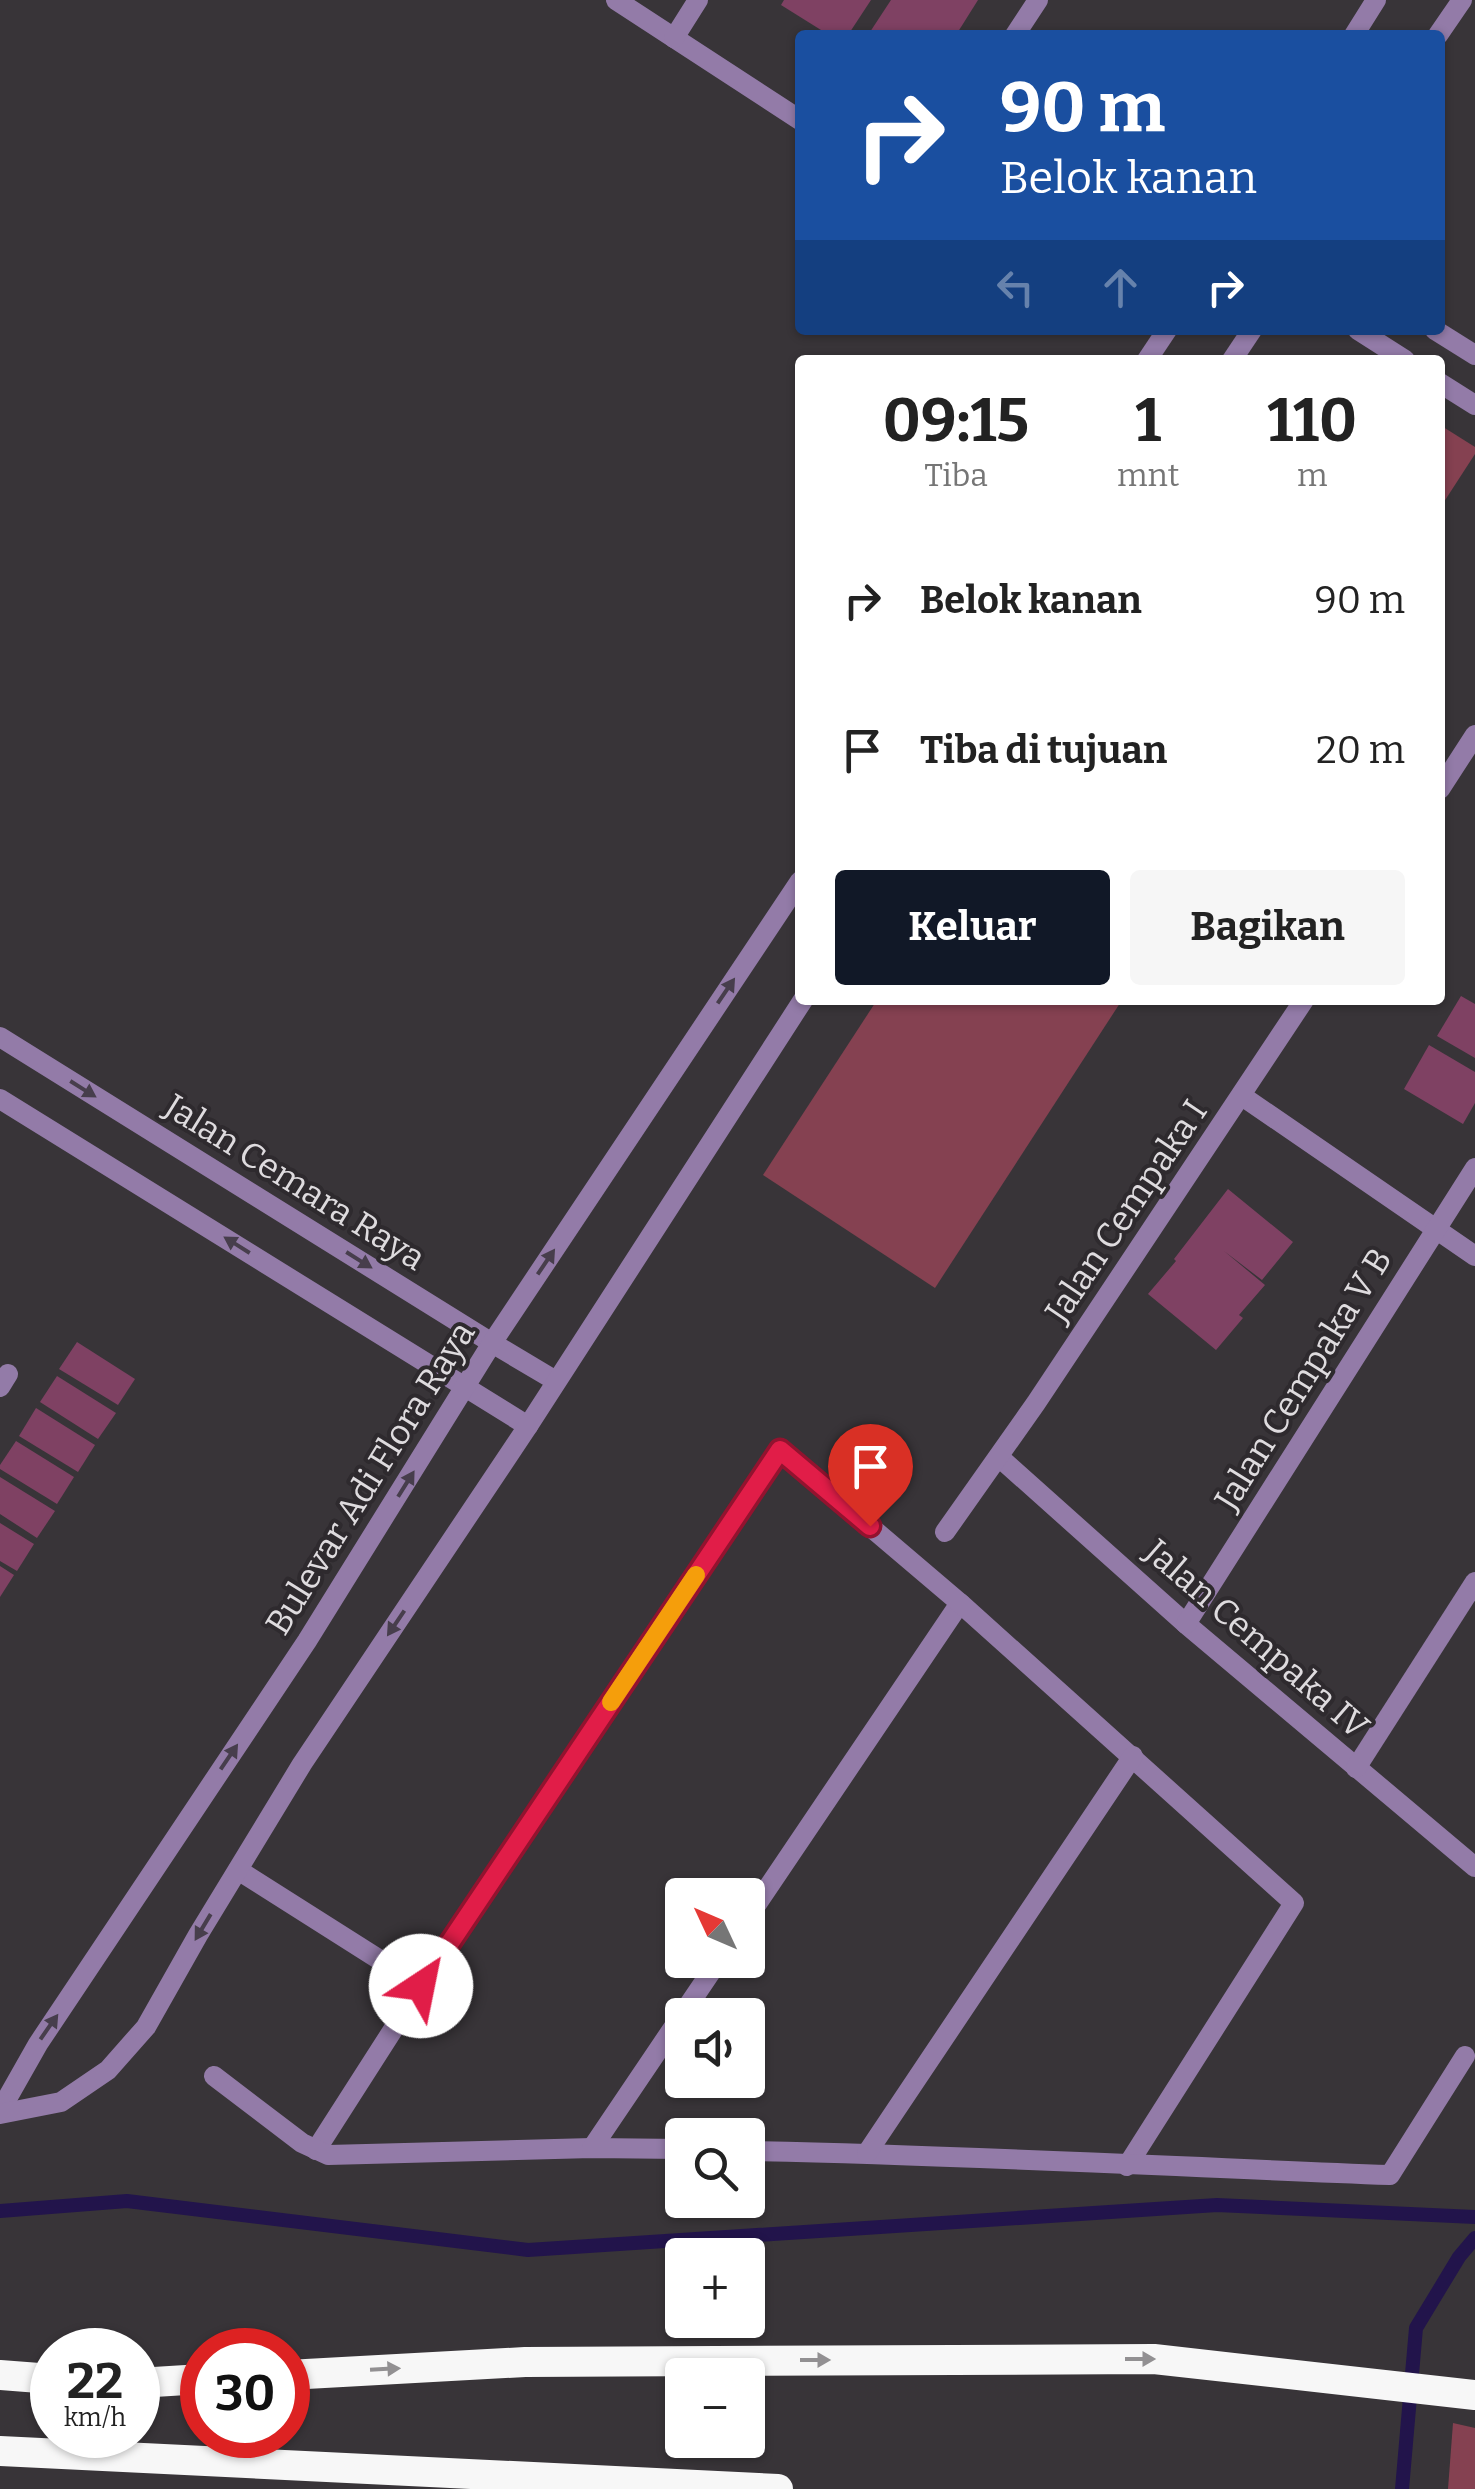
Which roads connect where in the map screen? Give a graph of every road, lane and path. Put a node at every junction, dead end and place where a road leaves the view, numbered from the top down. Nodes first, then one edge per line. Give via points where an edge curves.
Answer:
1 (616, 0) edge
2 (698, 0) edge
3 (1038, 0) edge
4 (1376, 0) edge
5 (1462, 0) edge
6 (1019, 30) edge
7 (1357, 30) edge
8 (1441, 30) edge
9 (674, 38) junction
10 (795, 117) edge
11 (1366, 335) edge
12 (1444, 335) edge
13 (1397, 355) edge
14 (1475, 355) edge
15 (1445, 385) edge
16 (1475, 405) edge
17 (1475, 735) edge
18 (1445, 782) edge
19 (795, 888) edge
20 (800, 1005) edge
21 (1301, 1005) edge
22 (0, 1038) edge
23 (1242, 1096) junction
24 (0, 1099) edge
25 (1475, 1168) edge
26 (1436, 1229) junction
27 (1475, 1256) edge
28 (492, 1343) junction
29 (556, 1380) junction
30 (466, 1388) junction
31 (528, 1426) junction
32 (999, 1457) junction
33 (944, 1532) dead end
34 (1475, 1582) edge
35 (960, 1603) junction
36 (1186, 1624) junction
37 (1133, 1756) junction
38 (1356, 1768) junction
39 (1475, 1867) edge
40 (238, 1870) junction
41 (765, 1892) edge
42 (707, 1978) edge
43 (421, 1986) junction
44 (1466, 2056) dead end
45 (214, 2076) dead end
46 (0, 2113) edge
47 (592, 2148) junction
48 (665, 2149) edge
49 (316, 2150) junction
50 (765, 2150) edge
51 (867, 2153) junction
52 (1128, 2166) junction
53 (310, 2374) edge
54 (0, 2375) edge
55 (30, 2378) edge
56 (1475, 2394) edge
57 (0, 2451) edge
58 (778, 2489) edge

1 - 9 street
2 - 9 street
3 - 6 street
4 - 7 street
5 - 8 street
9 - 10 street
11 - 13 street
12 - 14 street
15 - 16 street
17 - 18 street
28 -> 19 street, Bulevar Adi Flora Raya
20 - 29 street, Bulevar Adi Flora Raya
21 - 23 street, Jalan Cempaka I
22 -> 28 street, Jalan Cemara Raya
23 - 26 street
23 - 32 street, Jalan Cempaka I
30 -> 24 street
25 - 26 street, Jalan Cempaka V B
26 - 27 street
26 - 36 street, Jalan Cempaka V B
28 - 29 street, Jalan Cemara Raya
28 - 30 street, Bulevar Adi Flora Raya
29 - 31 street, Bulevar Adi Flora Raya
30 - 31 street
46 -> 30 street, Bulevar Adi Flora Raya via 38,2044 307,1641
31 -> 40 street, Bulevar Adi Flora Raya
32 - 33 street, Jalan Cempaka I
32 - 36 street, Jalan Cempaka IV
34 - 38 street
35 - 37 street
35 - 41 street
35 - 43 street via 780,1450
36 - 38 street, Jalan Cempaka IV
37 - 51 street
37 - 52 street via 1294,1903
38 - 39 street, Jalan Cempaka IV
40 - 43 street
40 -> 46 street, Bulevar Adi Flora Raya via 146,2027 108,2070 61,2102
42 - 47 street
43 - 49 street
44 - 52 street via 1390,2175
45 - 49 street
47 - 48 street
47 - 49 street via 328,2156
50 - 51 street
51 - 52 street
53 -> 56 highway via 525,2362 1154,2359
54 - 55 highway
57 - 58 highway

